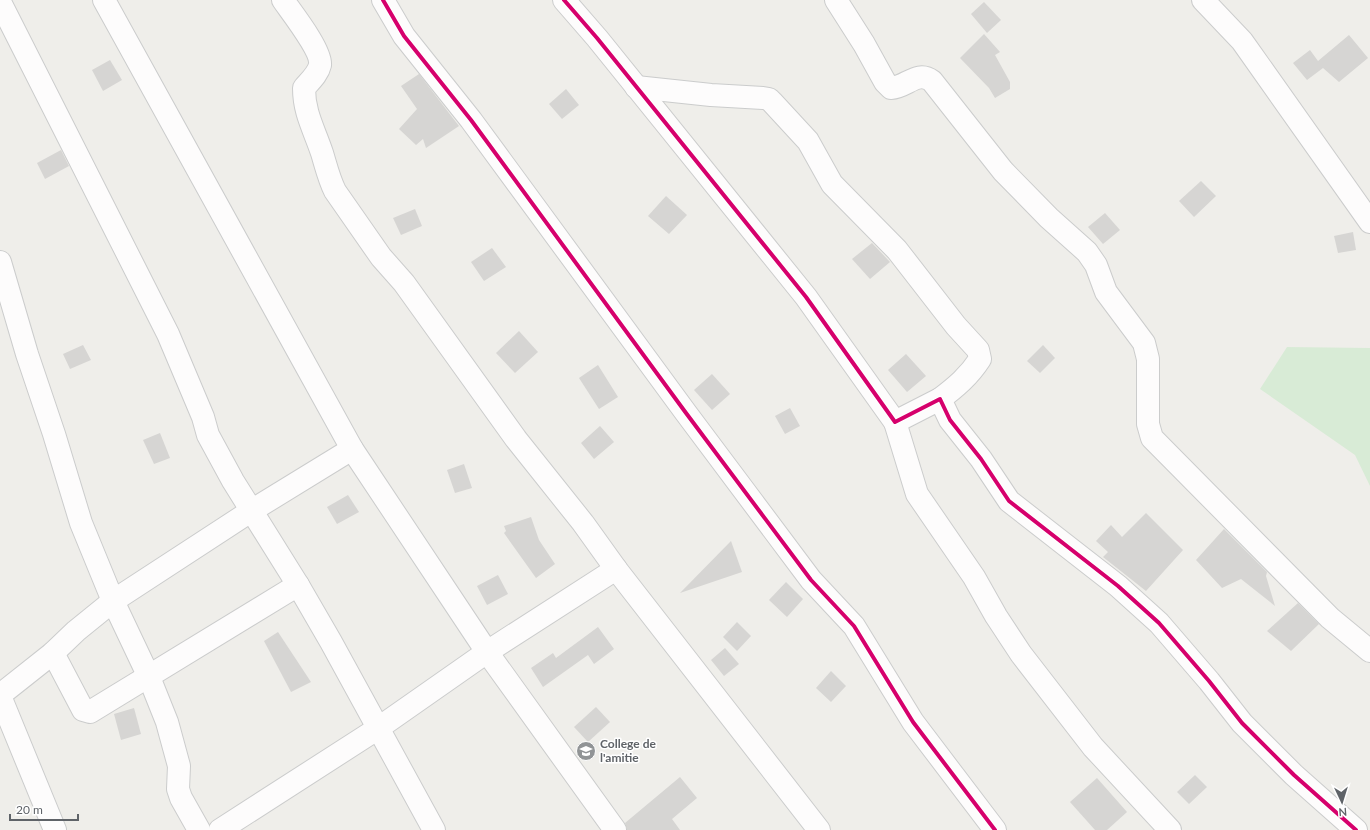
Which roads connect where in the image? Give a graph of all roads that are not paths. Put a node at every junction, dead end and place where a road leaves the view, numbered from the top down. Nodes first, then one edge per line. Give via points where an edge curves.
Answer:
1 (104, 0) edge
2 (283, 0) edge
3 (383, 0) edge
4 (564, 0) edge
5 (836, 0) edge
6 (1204, 0) edge
7 (0, 2) edge
8 (636, 88) junction
9 (1370, 222) edge
10 (0, 262) edge
11 (940, 399) junction
12 (895, 422) junction
13 (352, 449) junction
14 (251, 511) junction
15 (616, 568) junction
16 (298, 585) junction
17 (113, 601) junction
18 (1370, 651) edge
19 (487, 652) junction
20 (53, 653) junction
21 (149, 677) junction
22 (0, 696) edge
23 (377, 729) junction
24 (55, 830) edge
25 (199, 830) edge
26 (220, 830) edge
27 (434, 830) edge
28 (615, 830) edge
29 (819, 830) edge
30 (995, 830) edge
31 (1170, 830) edge
32 (1356, 830) edge

1 - 13 street
2 - 15 street via 317,53 320,63 318,72 304,88 304,101 307,116 335,191 516,439
3 - 30 street via 404,36 471,120 686,413 812,580 854,626 913,722
4 - 8 street via 598,38
5 - 18 street via 885,82 891,88 898,88 918,76 932,81 1003,171 1087,252 1096,265 1106,292 1144,342 1148,359 1148,424 1152,438 1330,618
6 - 9 street via 1242,41
7 - 14 street via 165,328 203,417 208,435
8 - 11 street via 769,98 808,141 832,184 898,250 947,316 978,350 980,359 970,373
8 - 12 street via 806,297
10 - 17 street via 81,523
11 - 12 street
11 - 32 street via 950,420 981,459 1009,501 1118,586 1158,623 1242,723 1294,775
12 - 31 street via 917,494 974,577 1000,623 1093,747
13 - 14 street
13 - 19 street
14 - 16 street
14 - 17 street
15 - 19 street
15 - 29 street
16 - 21 street
16 - 23 street
17 - 20 street
17 - 21 street
19 - 23 street
19 - 28 street
20 - 21 street via 83,710 90,712
20 - 22 street
21 - 25 street via 176,753 180,798
22 - 24 street
23 - 26 street
23 - 27 street

